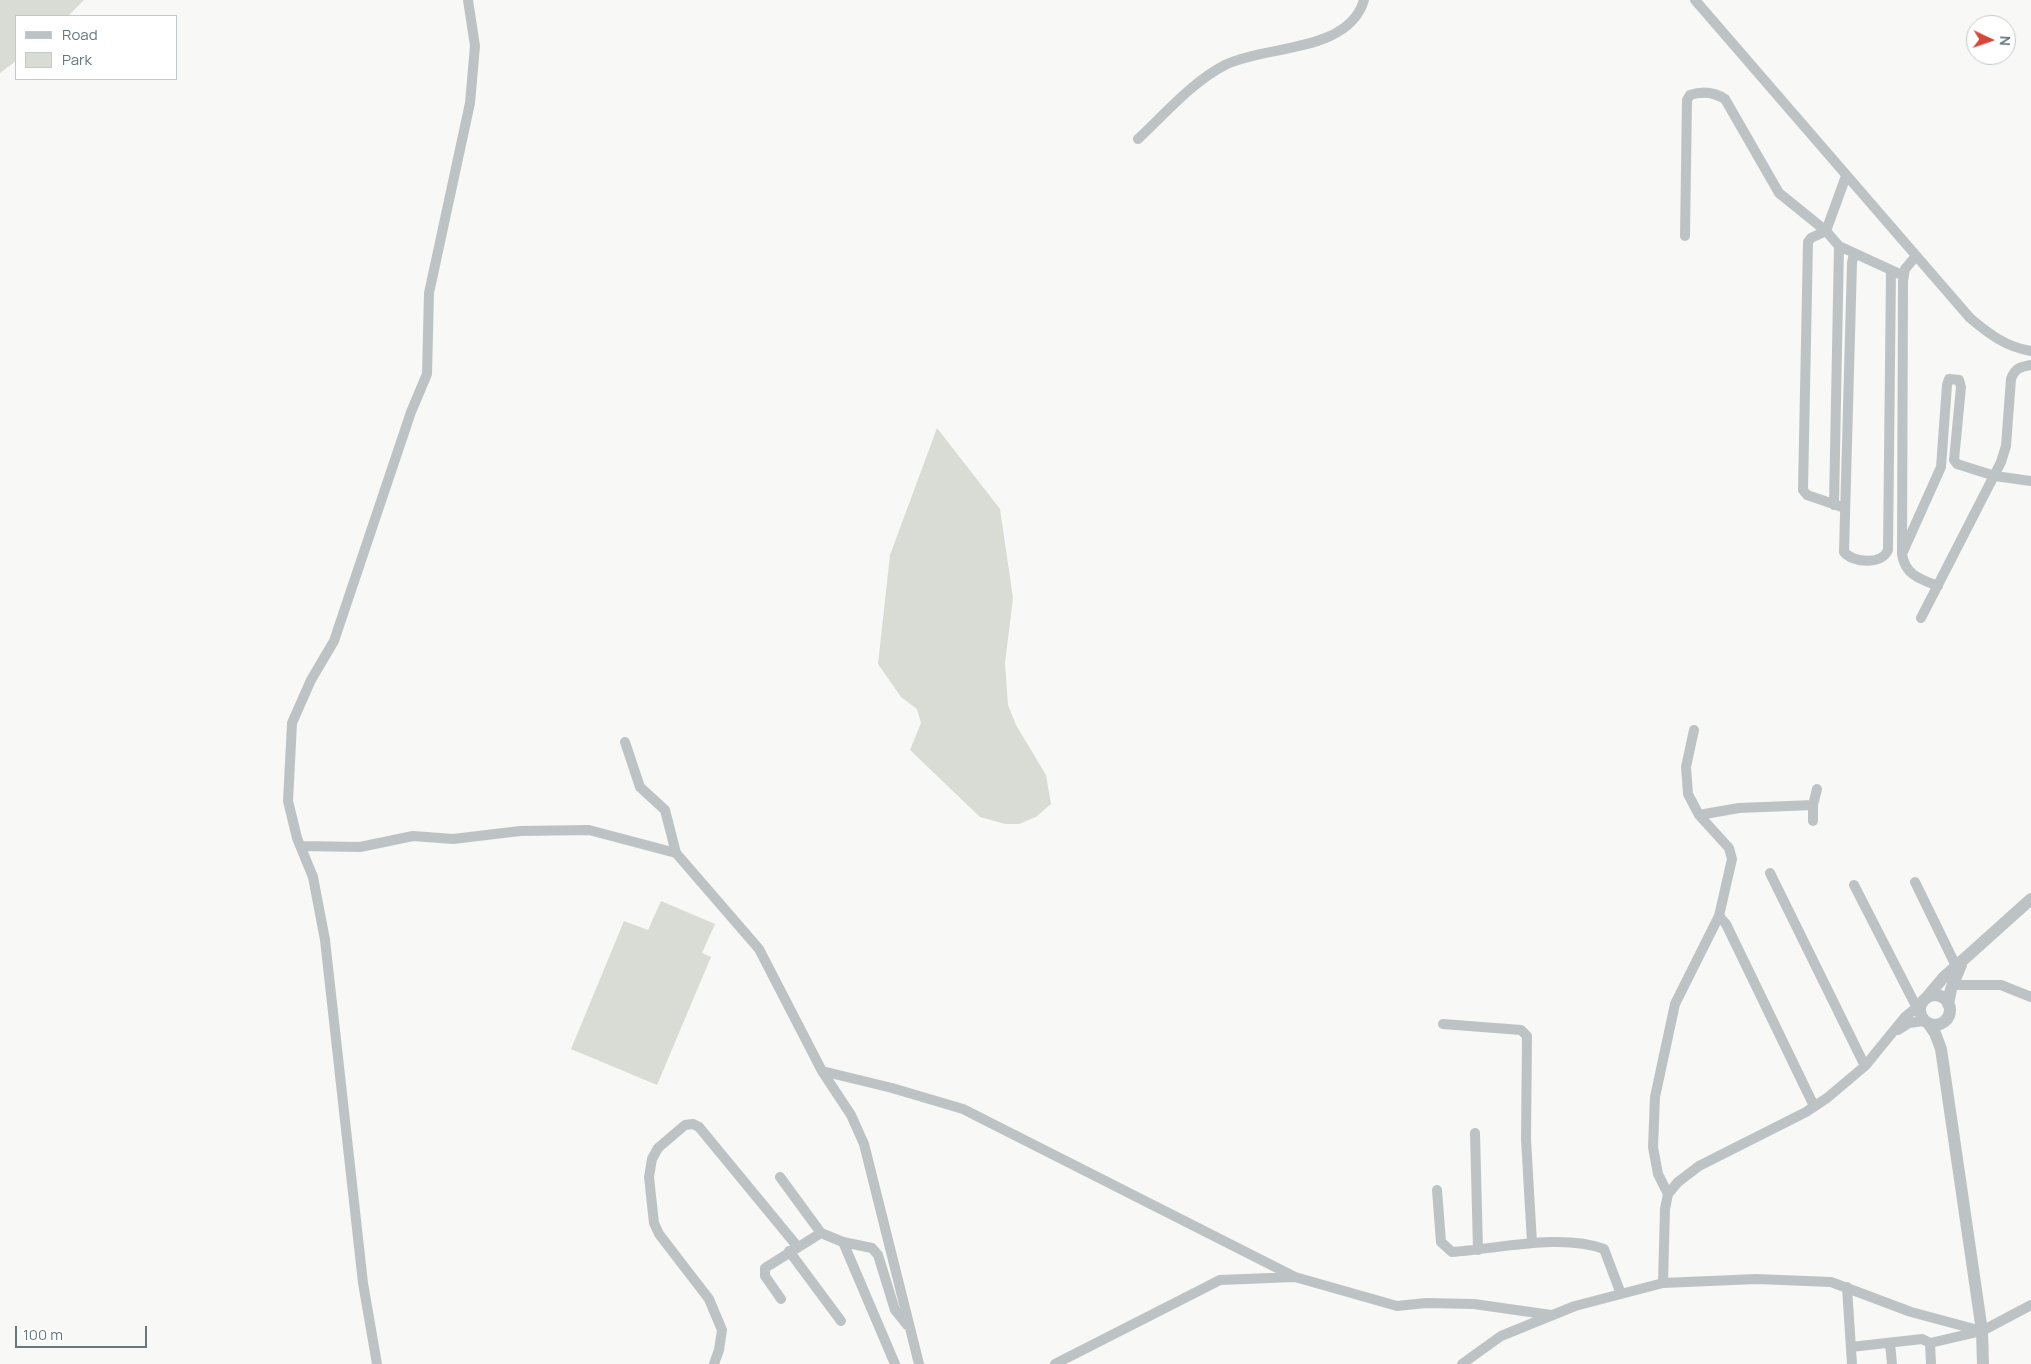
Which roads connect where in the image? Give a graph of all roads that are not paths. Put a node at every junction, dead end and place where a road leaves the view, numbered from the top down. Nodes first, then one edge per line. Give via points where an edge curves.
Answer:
1 (468, 0) edge
2 (1364, 0) edge
3 (1694, 0) edge
4 (1138, 139) dead end
5 (1846, 176) junction
6 (1826, 231) junction
7 (1685, 236) dead end
8 (1839, 246) junction
9 (1854, 253) junction
10 (1916, 256) junction
11 (1891, 270) junction
12 (1904, 276) junction
13 (2031, 351) edge
14 (2031, 365) edge
15 (1994, 476) junction
16 (2031, 481) edge
17 (1834, 505) junction
18 (1845, 508) junction
19 (1902, 554) junction
20 (1938, 586) junction
21 (1921, 618) dead end
22 (1694, 730) dead end
23 (625, 742) dead end
24 (1817, 789) dead end
25 (1813, 805) junction
26 (1699, 815) junction
27 (1813, 820) dead end
28 (300, 846) junction
29 (676, 853) junction
30 (1770, 873) dead end
31 (1915, 882) dead end
32 (1854, 885) dead end
33 (2031, 898) edge
34 (1719, 916) junction
35 (1960, 963) junction
36 (1953, 985) junction
37 (2031, 997) edge
38 (1921, 1002) junction
39 (1948, 1004) junction
40 (1946, 1019) junction
41 (1926, 1022) junction
42 (1443, 1024) dead end
43 (1893, 1033) junction
44 (1941, 1049) junction
45 (1865, 1066) junction
46 (822, 1071) junction
47 (1814, 1106) junction
48 (1476, 1133) dead end
49 (780, 1178) dead end
50 (1437, 1190) dead end
51 (1668, 1194) junction
52 (821, 1233) junction
53 (843, 1242) junction
54 (1532, 1243) junction
55 (793, 1249) junction
56 (1478, 1250) junction
57 (1295, 1277) junction
58 (1662, 1283) junction
59 (1847, 1287) junction
60 (1621, 1294) junction
61 (781, 1299) dead end
62 (2031, 1305) edge
63 (1552, 1315) junction
64 (841, 1321) dead end
65 (909, 1328) junction
66 (1982, 1331) junction
67 (1890, 1343) junction
68 (1930, 1343) junction
69 (1851, 1347) junction
70 (377, 1364) edge
71 (714, 1364) edge
72 (894, 1364) edge
73 (918, 1364) edge
74 (1054, 1364) edge
75 (1462, 1364) edge
76 (1852, 1364) edge
77 (1892, 1364) edge
78 (1931, 1364) edge
79 (1983, 1364) edge

1 - 28 street via 475,46 470,103 429,293 427,374 410,412 334,641 311,680 292,723 288,801
2 - 4 street via 1361,10 1344,29 1287,50 1227,64 1208,75
3 - 5 street
5 - 6 street
5 - 10 street
6 - 7 street via 1780,193 1725,99 1716,94 1697,93 1687,100
6 - 8 street
6 - 17 street via 1808,242 1803,490 1807,495
8 - 9 street
8 - 17 street
9 - 11 street
9 - 18 street
10 - 12 street via 1905,269
10 - 13 street via 1970,318 1994,338
11 - 12 street
11 - 18 street via 1888,550 1883,558 1852,559 1844,552
12 - 19 street
14 - 15 street via 2019,367 2011,379 2006,446
15 - 16 street
15 - 19 street via 1957,464 1954,460 1960,387 1959,380 1949,379 1941,467
15 - 20 street
17 - 18 street
19 - 20 street via 1903,563 1913,576
20 - 21 street
22 - 26 street via 1686,767 1688,794
23 - 29 street via 640,787 664,810
24 - 25 street
25 - 26 street via 1739,808
25 - 27 street
26 - 34 street via 1728,848 1732,859
28 - 29 street via 360,847 413,836 453,839 520,831 589,830
28 - 70 street via 314,877 325,940 363,1283
29 - 46 street via 759,949
30 - 45 street
31 - 35 street
32 - 38 street
33 - 35 street
34 - 47 street via 1726,924
34 - 51 street via 1675,1004 1655,1097 1653,1147 1658,1174
35 - 36 street
35 - 38 street
36 - 37 street via 2001,986
36 - 39 street
38 - 39 street via 1942,997
38 - 41 street via 1920,1013
38 - 43 street
39 - 40 street
40 - 41 street via 1938,1024
40 - 44 street
41 - 43 street via 1908,1023
41 - 44 street via 1935,1033
42 - 54 street via 1521,1030 1527,1036 1526,1139
43 - 45 street
44 - 66 street
45 - 47 street
46 - 57 street via 964,1109
46 - 65 street via 851,1115 864,1144
47 - 51 street via 1699,1166
48 - 56 street
49 - 52 street
50 - 56 street via 1441,1242 1452,1252
51 - 58 street
52 - 53 street
52 - 55 street
53 - 65 street via 872,1248 878,1255 896,1310
53 - 72 street
54 - 56 street
54 - 60 street via 1591,1244 1604,1249
55 - 61 street via 765,1268 765,1276
55 - 64 street
55 - 71 street via 699,1127 685,1125 658,1148 649,1177 654,1223 709,1299 722,1330
57 - 63 street via 1396,1306 1474,1304
57 - 74 street via 1220,1280
58 - 59 street via 1756,1279 1831,1282
58 - 60 street
59 - 66 street via 1911,1312
59 - 69 street
60 - 63 street
62 - 66 street
63 - 75 street via 1501,1336
65 - 73 street
66 - 68 street
66 - 79 street
67 - 68 street via 1922,1339
67 - 69 street
67 - 77 street
68 - 78 street
69 - 76 street

